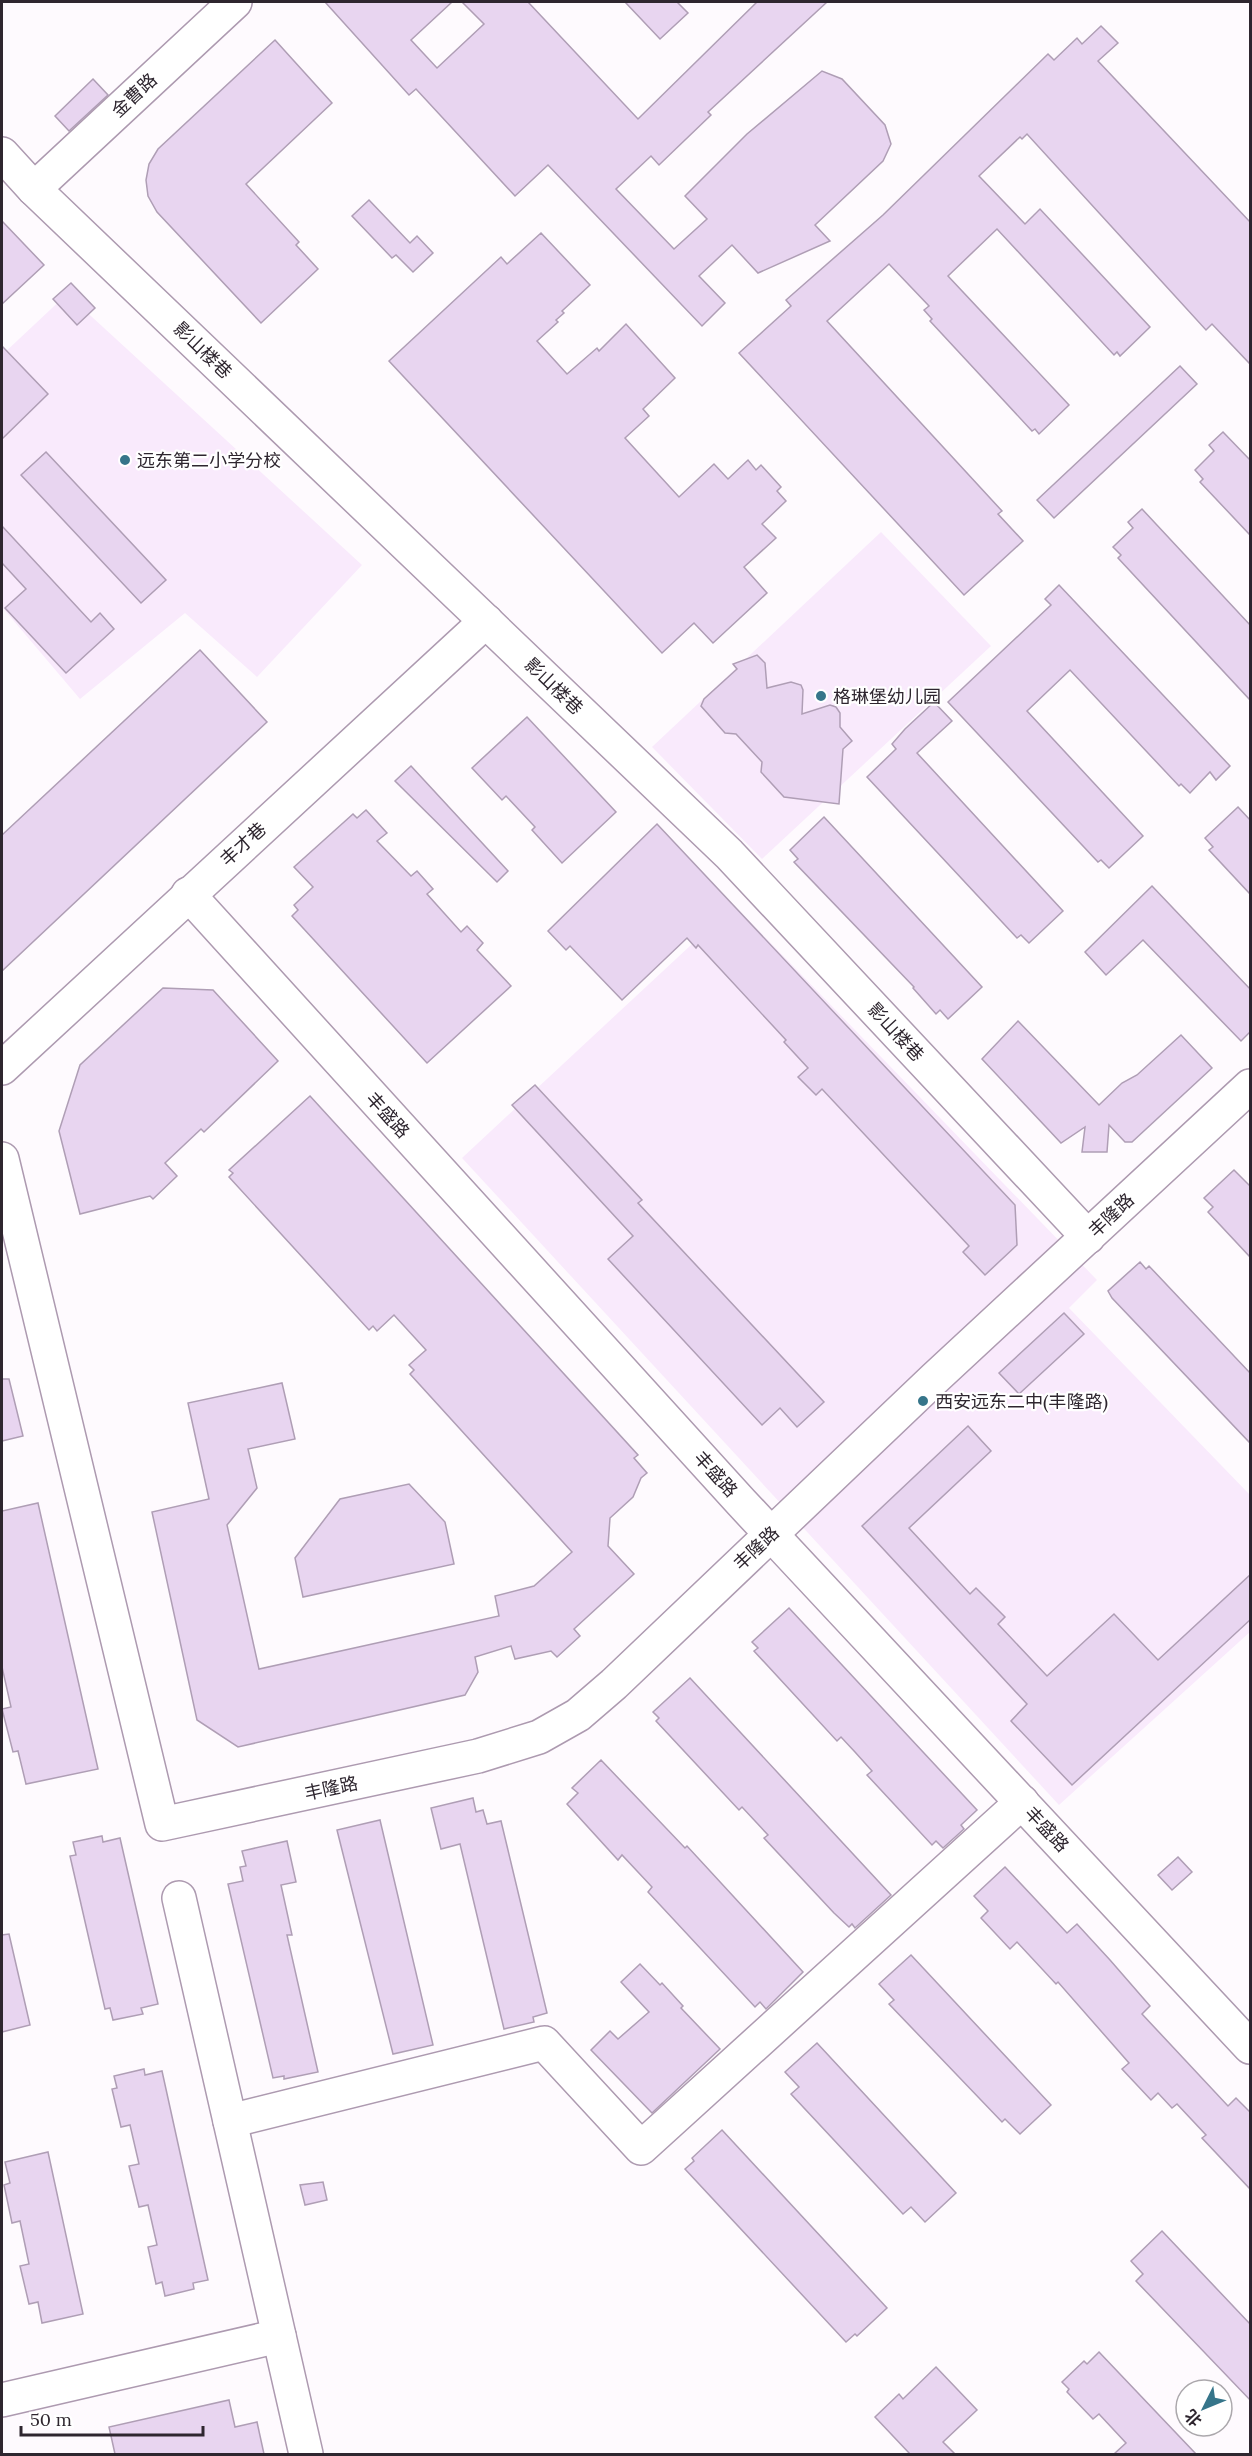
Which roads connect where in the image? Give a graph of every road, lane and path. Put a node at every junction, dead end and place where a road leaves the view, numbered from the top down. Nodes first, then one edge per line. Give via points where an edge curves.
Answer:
1 (235, 2) edge
2 (2, 154) edge
3 (34, 189) junction
4 (486, 621) junction
5 (188, 894) junction
6 (2, 1068) edge
7 (1251, 1086) edge
8 (2, 1159) edge
9 (1088, 1237) junction
10 (772, 1534) junction
11 (1022, 1802) junction
12 (179, 1898) dead end
13 (1251, 2047) edge
14 (230, 2121) junction
15 (279, 2336) junction
16 (2, 2400) edge
17 (306, 2454) edge

1 - 3 street, 金曹路
2 - 3 street, 影山楼巷
3 - 4 street, 影山楼巷
4 - 5 street, 丰才巷
4 - 9 street, 影山楼巷 via 729,854
5 - 6 street, 丰才巷
5 - 10 street, 丰盛路
7 - 9 street, 丰隆路
8 - 10 street, 丰隆路 via 162,1824 478,1756 538,1737 578,1715 614,1684
9 - 10 street, 丰隆路
10 - 11 street, 丰盛路
11 - 13 street, 丰盛路
11 - 14 street via 641,2148 544,2043
12 - 14 street
14 - 15 street
15 - 16 street
15 - 17 street

